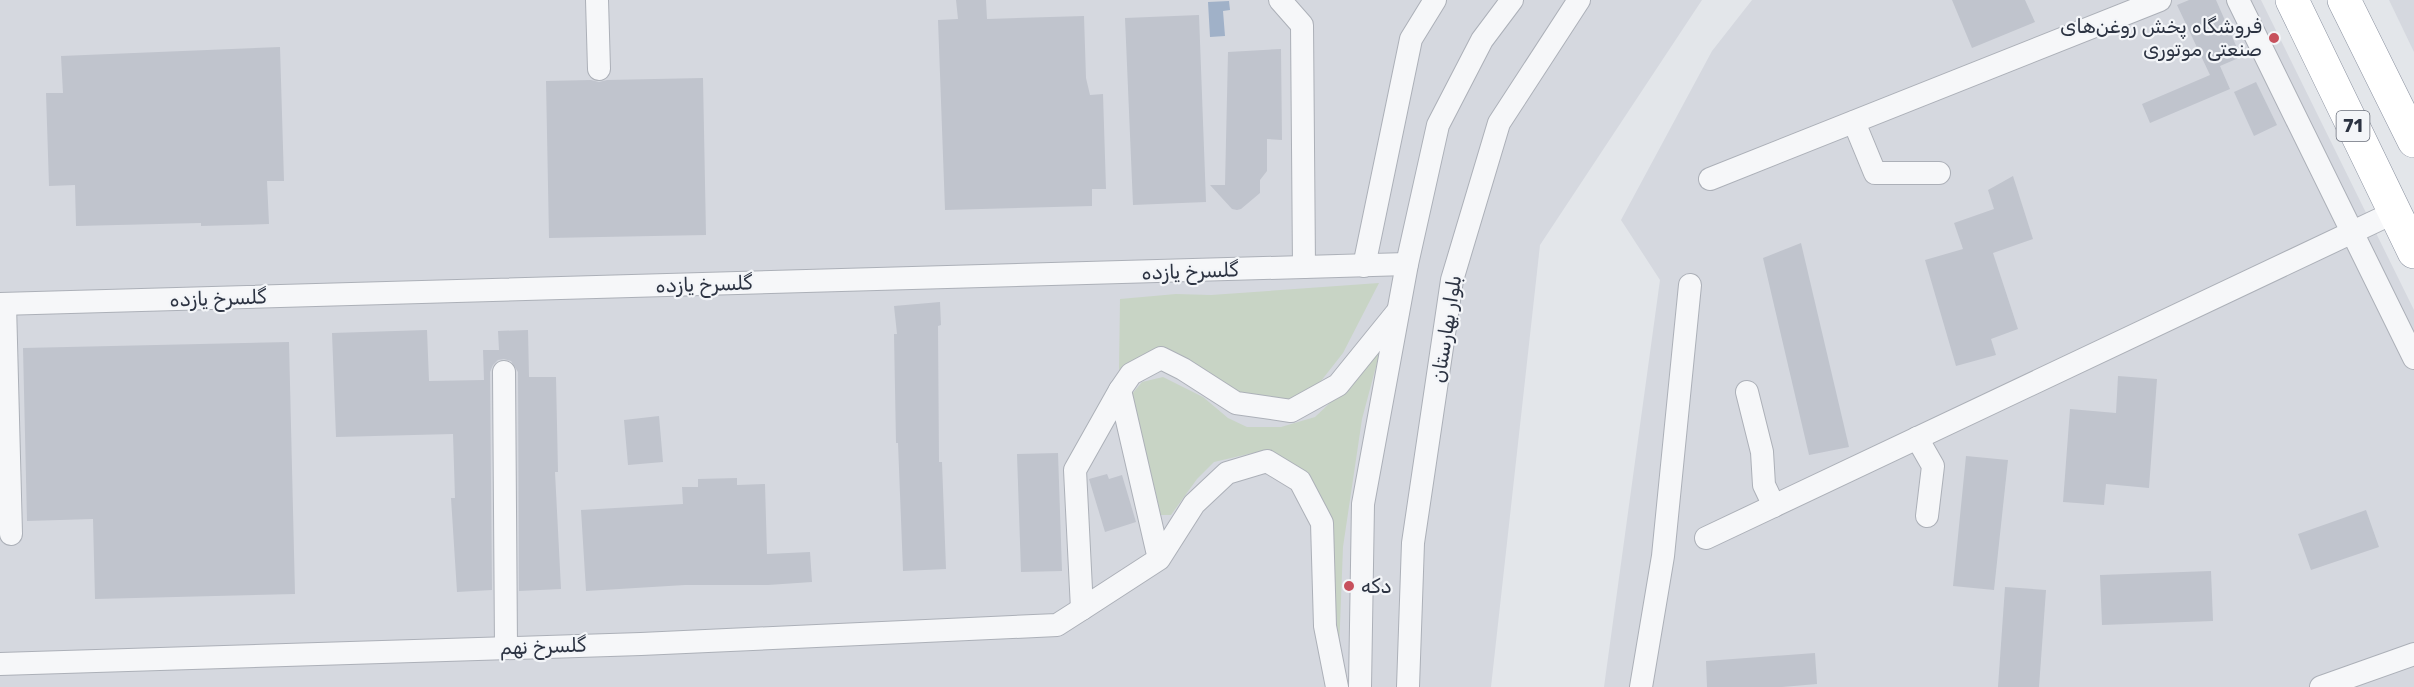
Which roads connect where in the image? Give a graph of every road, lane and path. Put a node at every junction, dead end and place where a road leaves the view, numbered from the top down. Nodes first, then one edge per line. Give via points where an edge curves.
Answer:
1 (597, 0) edge
2 (1280, 0) edge
3 (1435, 0) edge
4 (1512, 0) edge
5 (2160, 0) edge
6 (2238, 0) edge
7 (2292, 0) edge
8 (2344, 0) edge
9 (1578, 1) edge
10 (599, 69) dead end
11 (1854, 122) junction
12 (2414, 141) edge
13 (1939, 173) dead end
14 (1710, 179) dead end
15 (2395, 212) junction
16 (2352, 233) junction
17 (2414, 252) edge
18 (1407, 264) junction
19 (1364, 266) junction
20 (1304, 267) junction
21 (1690, 285) dead end
22 (3, 304) edge
23 (1401, 308) junction
24 (2414, 358) edge
25 (504, 372) dead end
26 (1120, 390) junction
27 (1747, 392) dead end
28 (1917, 438) junction
29 (1774, 506) junction
30 (1927, 516) dead end
31 (11, 534) dead end
32 (1706, 538) dead end
33 (1159, 559) junction
34 (1082, 609) junction
35 (506, 647) junction
36 (2414, 654) edge
37 (0, 664) edge
38 (1337, 687) edge
39 (1360, 687) edge
40 (1408, 687) edge
41 (1641, 687) edge
42 (2322, 687) edge

1 - 10 street
2 - 20 street via 1302,25
3 - 19 street via 1411,39
4 - 18 street via 1482,40 1438,124
5 - 11 street
6 - 16 street
7 - 15 highway, 71
8 - 12 highway, 71
9 - 40 street, بلوار بهارستان via 1499,123 1452,280 1413,543
11 - 13 street via 1875,173
11 - 14 street
15 - 16 street
15 - 17 highway, 71
16 - 24 street
16 - 28 street
18 - 19 street, گلسرخ یازده
18 - 23 street
19 - 20 street, گلسرخ یازده
20 - 22 street, گلسرخ یازده
21 - 41 street via 1663,556
22 - 31 street
23 - 26 street via 1338,385 1291,411 1236,403 1161,358 1131,374
23 - 39 street via 1363,504
25 - 35 street
26 - 33 street
26 - 34 street via 1075,470
27 - 29 street via 1762,452 1764,485
28 - 29 street
28 - 30 street via 1933,466
29 - 32 street
33 - 34 street, گلسرخ نهم
33 - 38 street via 1194,504 1227,473 1267,461 1300,481 1322,523 1325,626
34 - 35 street, گلسرخ نهم via 1057,625
35 - 37 street, گلسرخ نهم
36 - 42 street

